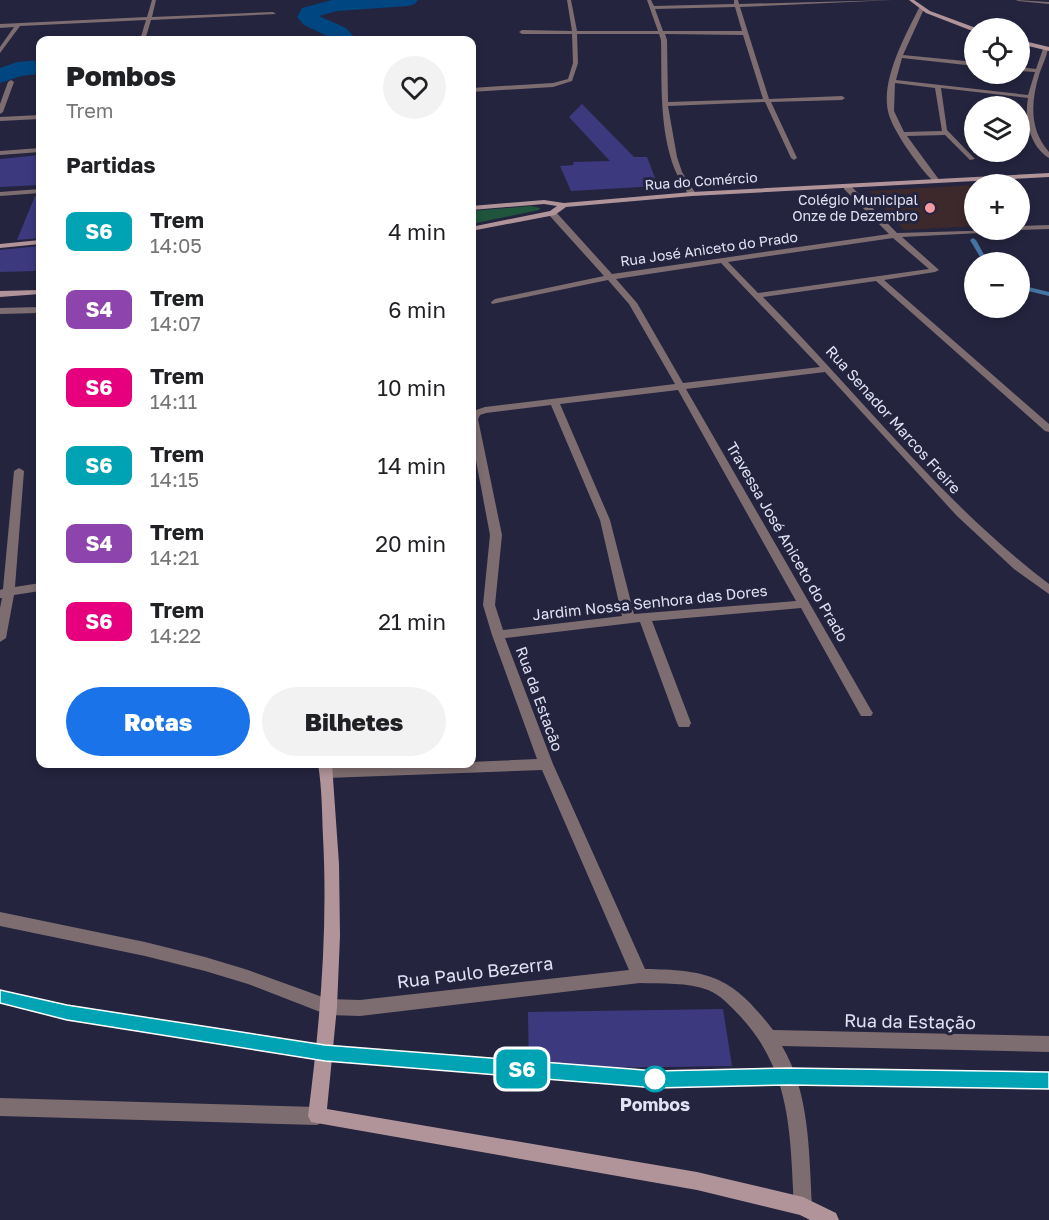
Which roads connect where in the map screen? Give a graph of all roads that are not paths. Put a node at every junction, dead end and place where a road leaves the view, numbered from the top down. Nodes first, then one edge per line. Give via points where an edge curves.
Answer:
1 (154, 0) edge
2 (569, 0) edge
3 (649, 0) edge
4 (891, 0) edge
5 (911, 0) edge
6 (1018, 0) edge
7 (737, 3) edge
8 (1049, 3) edge
9 (653, 8) junction
10 (921, 9) junction
11 (273, 14) dead end
12 (149, 19) junction
13 (18, 25) junction
14 (0, 26) edge
15 (964, 26) edge
16 (522, 32) dead end
17 (576, 33) junction
18 (662, 33) junction
19 (745, 33) junction
20 (144, 36) edge
21 (1030, 45) edge
22 (1047, 49) edge
23 (0, 51) edge
24 (901, 56) junction
25 (964, 63) edge
26 (1030, 70) edge
27 (1038, 71) junction
28 (893, 81) junction
29 (11, 82) dead end
30 (938, 86) junction
31 (476, 90) edge
32 (1031, 97) junction
33 (842, 98) dead end
34 (767, 100) junction
35 (665, 104) junction
36 (0, 112) edge
37 (36, 117) edge
38 (0, 119) edge
39 (946, 133) junction
40 (903, 134) junction
41 (36, 150) edge
42 (964, 151) edge
43 (0, 153) edge
44 (1049, 156) edge
45 (794, 158) dead end
46 (1049, 175) edge
47 (936, 181) junction
48 (847, 187) junction
49 (36, 191) edge
50 (0, 194) edge
51 (692, 194) junction
52 (564, 205) junction
53 (476, 208) edge
54 (552, 213) junction
55 (1049, 227) edge
56 (476, 228) edge
57 (1030, 228) edge
58 (964, 232) edge
59 (895, 235) junction
60 (36, 242) edge
61 (0, 246) edge
62 (724, 262) junction
63 (611, 277) junction
64 (879, 280) junction
65 (36, 292) edge
66 (0, 294) edge
67 (755, 296) junction
68 (495, 302) dead end
69 (36, 310) edge
70 (0, 311) edge
71 (827, 369) junction
72 (681, 386) junction
73 (554, 401) junction
74 (476, 413) edge
75 (1049, 429) edge
76 (476, 434) edge
77 (19, 471) dead end
78 (36, 588) edge
79 (1049, 590) edge
80 (5, 594) edge
81 (805, 604) junction
82 (644, 618) junction
83 (629, 619) junction
84 (498, 635) junction
85 (0, 638) edge
86 (866, 713) dead end
87 (684, 723) dead end
88 (546, 764) junction
89 (476, 765) edge
90 (326, 768) edge
91 (0, 919) edge
92 (640, 976) junction
93 (328, 1007) junction
94 (770, 1038) junction
95 (1049, 1044) edge
96 (0, 1107) edge
97 (317, 1116) junction
98 (803, 1206) junction
99 (829, 1220) edge

1 - 12 street
2 - 17 street
3 - 9 street
4 - 7 street
5 - 10 main road
6 - 8 street
7 - 9 street
7 - 19 street
9 - 18 street
10 - 15 main road
10 - 24 street
11 - 12 street
12 - 13 street
12 - 20 street
13 - 14 street
13 - 23 street
16 - 17 street
17 - 18 street
17 - 31 street via 574,73 567,82
18 - 19 street
18 - 35 street
19 - 34 street
21 - 22 main road
22 - 27 street
24 - 25 street
24 - 28 street
26 - 27 street
27 - 32 street
28 - 30 street
28 - 40 street via 891,110
29 - 36 street
30 - 32 street
30 - 39 street
32 - 44 street via 1031,127
33 - 34 street
34 - 35 street
34 - 45 street
35 - 51 street via 674,157
37 - 38 street
39 - 40 street
39 - 42 street
40 - 47 street
41 - 43 street
46 - 47 main road, Rua do Comércio
47 - 48 main road, Rua do Comércio
48 - 51 main road, Rua do Comércio
48 - 59 street
49 - 50 street
51 - 52 main road, Rua do Comércio
52 - 53 main road via 544,202
52 - 54 main road, Rua do Comércio
54 - 56 main road, Rua do Comércio
54 - 63 street, Travessa José Aniceto do Prado
55 - 57 street
58 - 59 street, Rua José Aniceto do Prado
59 - 62 street, Rua José Aniceto do Prado
59 - 64 street via 935,270
60 - 61 main road
62 - 63 street, Rua José Aniceto do Prado
62 - 67 street, Rua Senador Marcos Freire
63 - 68 street, Rua José Aniceto do Prado
63 - 72 street, Travessa José Aniceto do Prado via 633,303
64 - 67 street
64 - 75 street
65 - 66 main road
67 - 71 street, Rua Senador Marcos Freire
69 - 70 street
71 - 72 street
71 - 79 street, Rua Senador Marcos Freire via 941,496 993,546
72 - 73 street
72 - 81 street, Travessa José Aniceto do Prado
73 - 74 street, Rua da Estacão
73 - 83 street via 605,520
76 - 84 street, Rua da Estacão via 496,535 489,605
77 - 80 street
78 - 80 street
80 - 85 street
81 - 82 street, Jardim Nossa Senhora das Dores
81 - 86 street, Travessa José Aniceto do Prado
82 - 83 street, Jardim Nossa Senhora das Dores
82 - 87 street
83 - 84 street, Jardim Nossa Senhora das Dores
84 - 88 street, Rua da Estacão
88 - 89 street
88 - 92 street, Rua da Estacão
90 - 93 main road via 334,924
91 - 93 street, Rua Paulo Bezerra via 205,964
92 - 93 street, Rua Paulo Bezerra via 360,1008
92 - 94 street, Rua Paulo Bezerra via 683,978 714,985 731,995
93 - 97 main road
94 - 95 street, Rua da Estação
94 - 98 street, Rua Paulo Bezerra via 789,1076 798,1128
96 - 97 street
97 - 98 main road via 697,1181
98 - 99 main road

